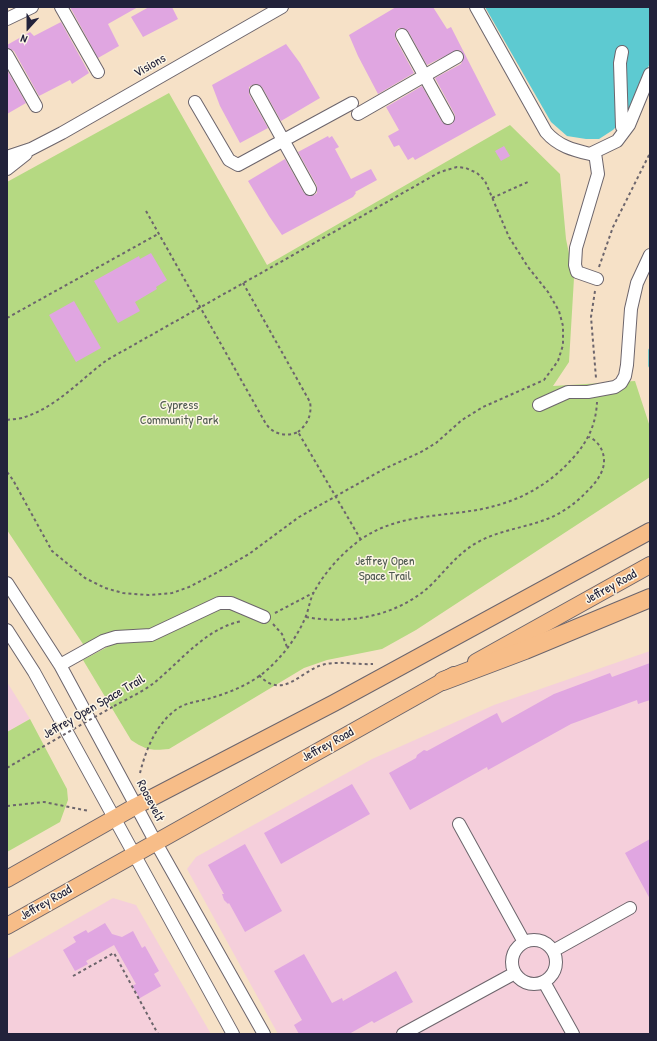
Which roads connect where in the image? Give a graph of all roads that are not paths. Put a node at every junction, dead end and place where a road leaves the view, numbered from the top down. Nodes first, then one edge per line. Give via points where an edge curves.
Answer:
1 (8, 7) edge
2 (32, 7) edge
3 (61, 7) edge
4 (282, 7) edge
5 (476, 7) edge
6 (7, 19) edge
7 (402, 35) dead end
8 (622, 52) dead end
9 (7, 55) edge
10 (457, 57) dead end
11 (98, 72) dead end
12 (650, 74) edge
13 (425, 75) junction
14 (256, 91) dead end
15 (195, 102) dead end
16 (352, 103) dead end
17 (36, 106) dead end
18 (358, 114) dead end
19 (448, 118) dead end
20 (625, 130) junction
21 (283, 142) junction
22 (31, 149) junction
23 (595, 153) junction
24 (7, 157) edge
25 (7, 169) edge
26 (310, 189) dead end
27 (650, 255) edge
28 (597, 279) road end
29 (539, 405) dead end
30 (650, 531) edge
31 (650, 565) edge
32 (7, 583) edge
33 (650, 598) edge
34 (264, 617) road end
35 (7, 630) edge
36 (60, 665) junction
37 (443, 681) junction
38 (136, 806) junction
39 (114, 819) junction
40 (459, 824) dead end
41 (155, 841) junction
42 (133, 854) junction
43 (7, 879) edge
44 (630, 908) dead end
45 (7, 926) edge
46 (524, 942) junction
47 (553, 951) junction
48 (515, 973) junction
49 (544, 982) junction
50 (233, 1034) edge
51 (264, 1034) edge
52 (403, 1034) edge
53 (574, 1034) edge

1 - 6 street
2 - 6 street
3 - 11 street
4 - 22 street, Visions
5 - 23 street via 546,132 553,140 572,150
7 - 13 street
8 - 20 street via 622,127
9 - 17 street
10 - 13 street
12 - 20 street
13 - 18 street
13 - 19 street
14 - 21 street
15 - 21 street via 229,160 238,165
16 - 21 street
20 - 23 street via 617,141
21 - 26 street
22 - 24 street, Visions
22 - 25 street, Visions
23 - 28 street via 598,174 581,228 575,265 577,272
27 - 29 street via 637,283 631,309 625,376 621,383 615,387 568,392
30 - 38 main road via 334,703
31 - 37 main road, Jeffrey Road
32 - 36 street, Roosevelt
33 - 37 highway
34 - 36 street via 230,603 219,603 151,635 116,637 103,641
35 - 39 street via 34,672
36 - 38 street, Roosevelt
37 - 41 main road, Jeffrey Road
38 - 39 main road
38 - 41 street, Roosevelt
39 - 42 street
39 - 43 main road
40 - 46 street
41 - 42 main road, Jeffrey Road
41 - 51 street, Roosevelt
42 - 45 main road, Jeffrey Road
42 - 50 street
44 - 47 street
46 - 47 street via 540,941
46 - 48 street via 513,956
47 - 49 street via 555,968
48 - 49 street via 522,981 528,983
48 - 52 street
49 - 53 street

